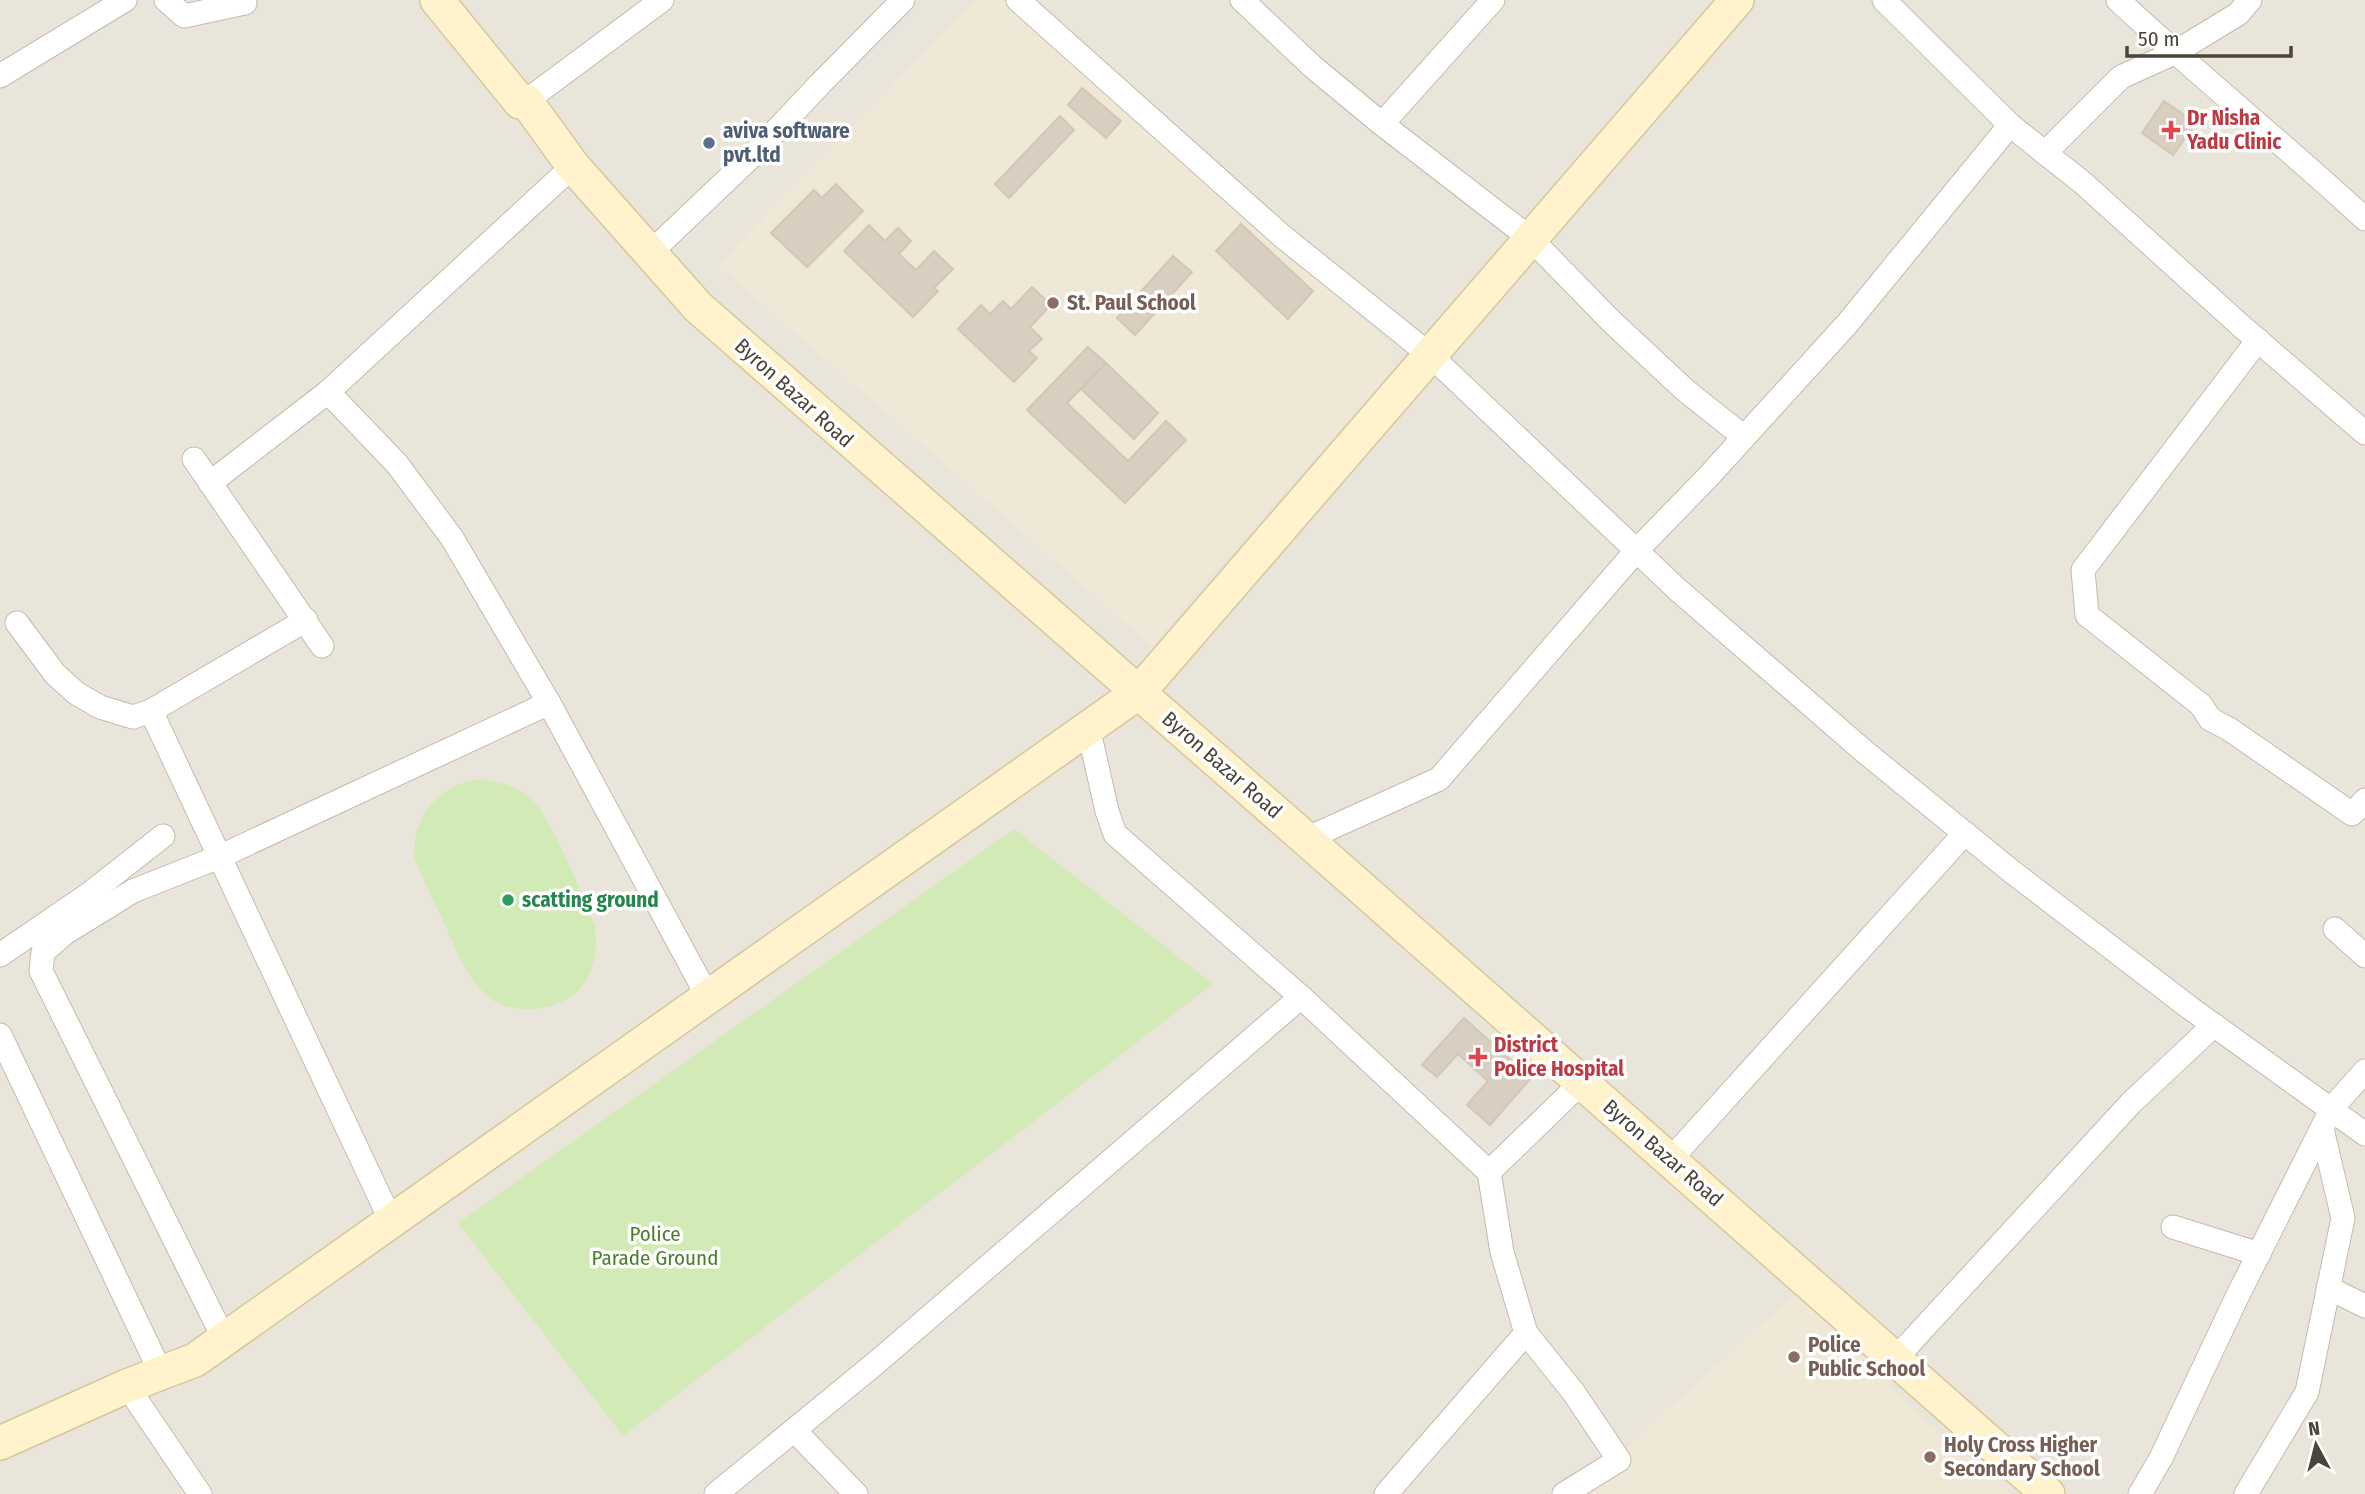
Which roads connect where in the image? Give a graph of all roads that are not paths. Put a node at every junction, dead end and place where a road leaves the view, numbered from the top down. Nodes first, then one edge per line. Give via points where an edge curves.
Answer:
1 (125, 0) edge
2 (166, 0) edge
3 (437, 0) edge
4 (662, 0) edge
5 (903, 0) edge
6 (1018, 0) edge
7 (1242, 0) edge
8 (1493, 0) edge
9 (1737, 0) edge
10 (1884, 0) edge
11 (2118, 0) edge
12 (2250, 0) edge
13 (245, 3) dead end
14 (2174, 53) junction
15 (0, 76) edge
16 (526, 101) junction
17 (1382, 124) junction
18 (2010, 125) junction
19 (2045, 153) junction
20 (573, 166) junction
21 (2365, 219) edge
22 (1531, 239) junction
23 (650, 253) junction
24 (2258, 340) junction
25 (1430, 355) junction
26 (327, 392) junction
27 (2365, 433) edge
28 (1744, 437) junction
29 (194, 460) dead end
30 (209, 483) junction
31 (1636, 551) junction
32 (306, 620) junction
33 (18, 623) dead end
34 (323, 646) dead end
35 (1139, 692) junction
36 (549, 703) junction
37 (151, 711) junction
38 (1088, 727) junction
39 (2365, 800) edge
40 (1965, 833) junction
41 (163, 836) dead end
42 (1306, 839) junction
43 (219, 857) junction
44 (2335, 929) dead end
45 (0, 955) edge
46 (2365, 956) edge
47 (708, 997) junction
48 (1301, 997) junction
49 (2214, 1025) junction
50 (0, 1035) edge
51 (2365, 1071) edge
52 (1582, 1082) junction
53 (2332, 1108) junction
54 (2322, 1129) junction
55 (2365, 1134) edge
56 (1670, 1160) junction
57 (1489, 1172) junction
58 (391, 1221) junction
59 (2173, 1227) dead end
60 (2259, 1254) junction
61 (2328, 1288) junction
62 (2365, 1306) edge
63 (1526, 1333) junction
64 (224, 1339) junction
65 (1896, 1358) junction
66 (161, 1373) junction
67 (127, 1386) junction
68 (794, 1430) junction
69 (0, 1443) edge
70 (200, 1494) edge
71 (716, 1494) edge
72 (856, 1494) edge
73 (1386, 1494) edge
74 (1564, 1494) edge
75 (2048, 1494) edge
76 (2140, 1494) edge
77 (2246, 1494) edge

1 - 15 street
2 - 13 street via 184,16
3 - 16 street, Byron Bazar Road via 520,102
4 - 16 street
5 - 23 street via 753,155
6 - 25 street via 1282,236
7 - 17 street
8 - 17 street
9 - 22 street
10 - 18 street
11 - 14 street
12 - 14 street via 2238,14
14 - 19 street via 2121,77
14 - 21 street
16 - 20 street, Byron Bazar Road
17 - 22 street
18 - 19 street
18 - 28 street via 1847,324
19 - 24 street
20 - 23 street, Byron Bazar Road
20 - 26 street
22 - 25 street
22 - 28 street via 1685,390
23 - 35 street, Byron Bazar Road via 698,307
24 - 27 street
24 - 39 street via 2083,570 2087,615 2201,705 2210,719 2352,814
25 - 31 street
25 - 35 street
26 - 30 street
26 - 36 street via 397,464 452,538
28 - 31 street
29 - 30 street
30 - 32 street
31 - 40 street via 1865,752
31 - 42 street via 1439,779
32 - 34 street
32 - 37 street
33 - 37 street via 55,674 76,694 133,717
35 - 38 street
35 - 42 street, Byron Bazar Road
36 - 43 street
36 - 47 street
37 - 43 street
38 - 47 street
38 - 48 street via 1115,834
40 - 49 street
40 - 56 street
41 - 45 street
42 - 52 street, Byron Bazar Road
43 - 58 street
43 - 64 street via 133,891 65,933 43,952 41,971
44 - 46 street
47 - 58 street
48 - 57 street
48 - 68 street
49 - 53 street
49 - 65 street via 2131,1103
50 - 66 street
51 - 53 street
52 - 56 street, Byron Bazar Road
52 - 57 street
53 - 54 street
53 - 55 street
54 - 60 street
54 - 61 street via 2343,1218
56 - 65 street, Byron Bazar Road
57 - 63 street via 1502,1252
58 - 64 street
59 - 60 street
60 - 76 street
61 - 62 street
61 - 77 street via 2307,1392
63 - 73 street
63 - 74 street via 1619,1460
64 - 66 street via 195,1360
65 - 75 street, Byron Bazar Road
66 - 67 street
67 - 69 street
67 - 70 street
68 - 71 street
68 - 72 street

